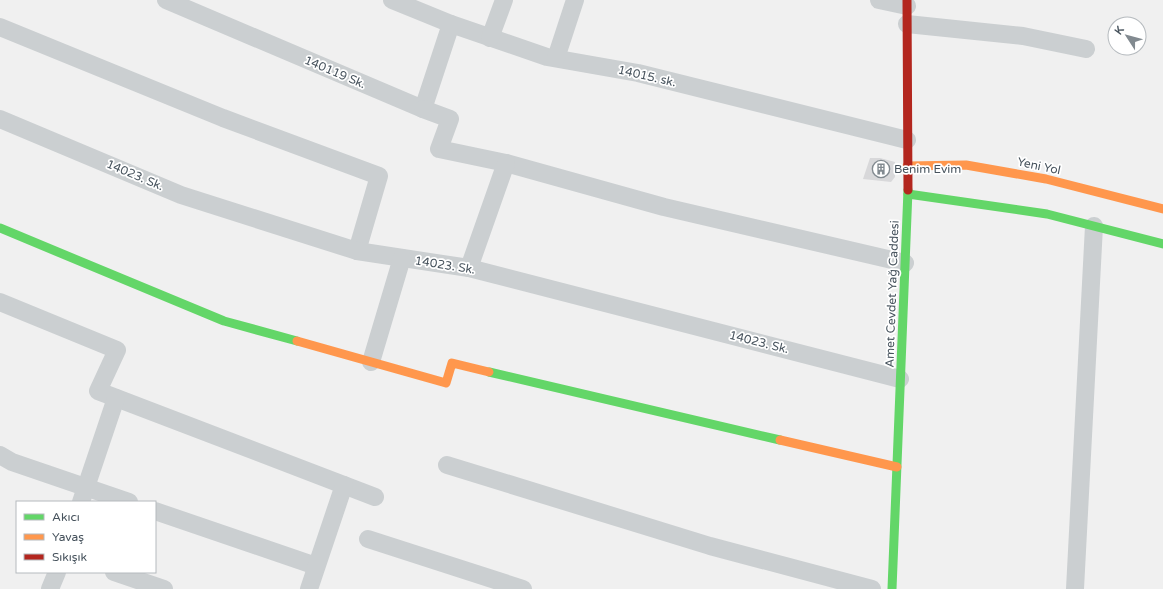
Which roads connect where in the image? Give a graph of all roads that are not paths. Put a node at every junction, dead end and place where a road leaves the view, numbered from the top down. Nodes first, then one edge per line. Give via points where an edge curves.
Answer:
1 (166, 0) edge
2 (392, 0) edge
3 (504, 0) edge
4 (575, 0) edge
5 (879, 0) edge
6 (907, 3) edge
7 (451, 24) junction
8 (907, 24) junction
9 (0, 27) edge
10 (490, 38) junction
11 (1086, 49) dead end
12 (556, 58) junction
13 (423, 109) junction
14 (0, 119) edge
15 (907, 140) junction
16 (506, 163) junction
17 (907, 166) junction
18 (908, 194) junction
19 (1163, 209) edge
20 (1094, 226) junction
21 (0, 228) edge
22 (1163, 244) edge
23 (356, 251) junction
24 (402, 258) junction
25 (905, 263) junction
26 (468, 268) junction
27 (0, 302) edge
28 (371, 362) junction
29 (900, 379) junction
30 (116, 398) junction
31 (0, 455) edge
32 (448, 465) dead end
33 (897, 467) junction
34 (344, 485) junction
35 (83, 495) edge
36 (375, 497) dead end
37 (122, 501) edge
38 (156, 511) edge
39 (368, 539) dead end
40 (316, 566) junction
41 (57, 573) edge
42 (117, 573) edge
43 (50, 589) edge
44 (164, 589) edge
45 (309, 589) edge
46 (523, 589) edge
47 (872, 589) edge
48 (892, 589) edge
49 (1075, 589) edge

1 - 13 street, 140119 Sk.
2 - 7 street, 14015. sk.
3 - 10 street
4 - 12 street
5 - 6 street
6 - 8 main road, Amet Cevdet Yağ Caddesi
7 - 10 street, 14015. sk.
7 - 13 street
8 - 11 street via 1023,36
8 - 15 main road, Amet Cevdet Yağ Caddesi
9 - 23 street via 223,118 379,176
10 - 12 street, 14015. sk.
12 - 15 street, 14015. sk. via 638,73
13 - 16 street, 140119 Sk. via 450,119 439,149
14 - 23 street, 14023. Sk. via 182,195
15 - 17 main road, Amet Cevdet Yağ Caddesi
16 - 25 street via 664,207
16 - 26 street
17 - 18 main road, Amet Cevdet Yağ Caddesi
17 - 19 main road, Yeni Yol via 966,165 1046,179
18 - 20 main road via 1047,214
18 - 25 main road, Amet Cevdet Yağ Caddesi
20 - 22 main road
20 - 49 street
21 - 28 main road via 224,321
23 - 24 street, 14023. Sk.
24 - 26 street, 14023. Sk.
24 - 28 street
25 - 29 main road, Amet Cevdet Yağ Caddesi
26 - 29 street, 14023. Sk.
27 - 30 street via 117,350 98,391
28 - 33 main road via 446,384 452,363
29 - 33 main road, Amet Cevdet Yağ Caddesi
30 - 34 street
30 - 35 street
31 - 35 street
32 - 47 street via 710,546
33 - 48 main road, Amet Cevdet Yağ Caddesi
34 - 36 street
34 - 40 street
35 - 37 street
38 - 40 street
39 - 46 street
40 - 45 street
41 - 43 street
42 - 44 street

